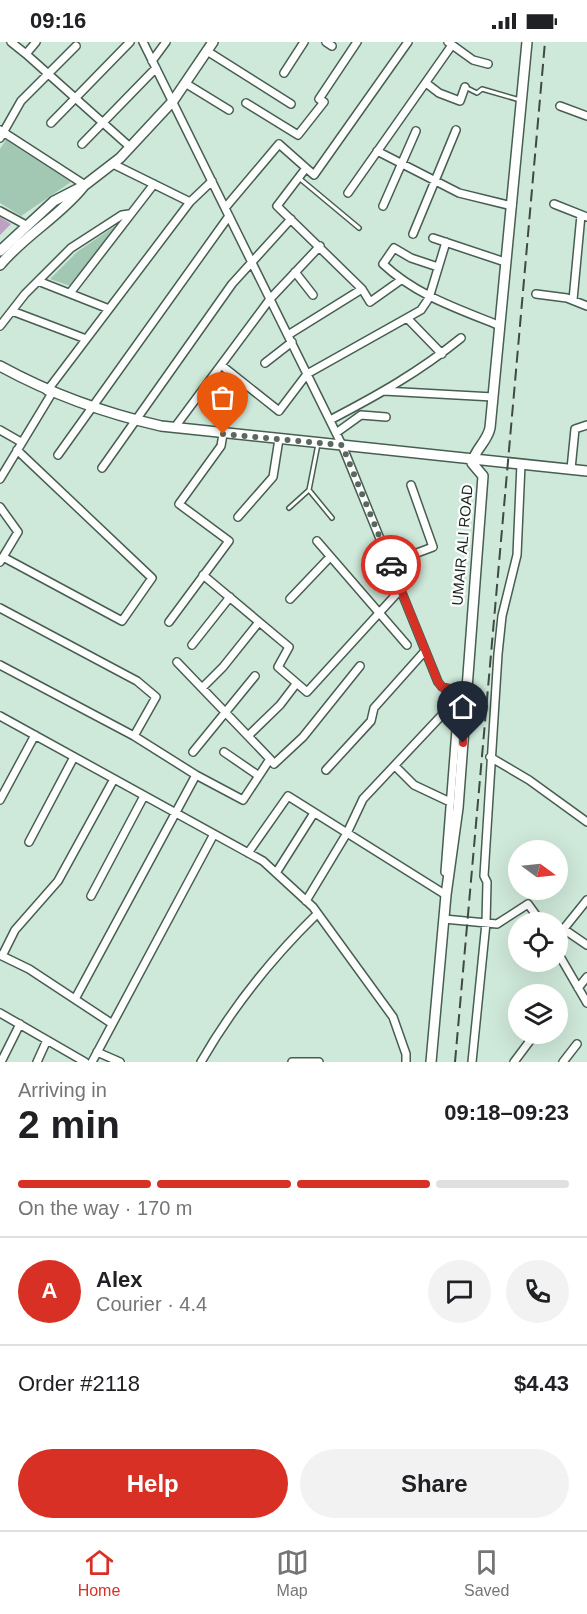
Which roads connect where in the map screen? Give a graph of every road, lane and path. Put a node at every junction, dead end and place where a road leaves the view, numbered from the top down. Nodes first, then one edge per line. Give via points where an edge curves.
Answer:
1 (11, 42) edge
2 (36, 42) edge
3 (130, 42) edge
4 (143, 42) edge
5 (166, 42) edge
6 (213, 42) edge
7 (304, 42) edge
8 (357, 42) edge
9 (408, 42) edge
10 (527, 42) edge
11 (450, 44) edge
12 (76, 46) dead end
13 (207, 51) junction
14 (26, 54) junction
15 (154, 64) junction
16 (488, 64) dead end
17 (284, 73) dead end
18 (49, 75) junction
19 (185, 83) junction
20 (426, 83) junction
21 (465, 87) joint
22 (74, 98) junction
23 (522, 100) junction
24 (172, 101) junction
25 (246, 103) dead end
26 (291, 104) dead end
27 (560, 105) dead end
28 (229, 110) dead end
29 (587, 116) edge
30 (102, 122) junction
31 (51, 123) dead end
32 (416, 130) dead end
33 (456, 130) dead end
34 (1, 133) edge
35 (82, 144) dead end
36 (130, 147) junction
37 (377, 151) junction
38 (113, 164) junction
39 (402, 164) junction
40 (306, 168) junction
41 (299, 178) junction
42 (436, 180) junction
43 (212, 181) junction
44 (154, 184) junction
45 (85, 185) junction
46 (348, 193) dead end
47 (190, 202) junction
48 (554, 204) dead end
49 (383, 206) dead end
50 (512, 206) junction
51 (225, 208) junction
52 (0, 211) edge
53 (129, 214) junction
54 (584, 215) edge
55 (230, 216) junction
56 (291, 219) junction
57 (26, 225) junction
58 (359, 228) dead end
59 (413, 234) dead end
60 (433, 238) dead end
61 (446, 242) junction
62 (320, 246) junction
63 (0, 251) edge
64 (505, 262) junction
65 (253, 264) junction
66 (0, 265) edge
67 (438, 267) junction
68 (295, 272) junction
69 (401, 280) junction
70 (38, 281) junction
71 (362, 289) junction
72 (70, 293) junction
73 (536, 294) dead end
74 (313, 295) dead end
75 (270, 298) junction
76 (429, 298) junction
77 (573, 300) junction
78 (587, 306) edge
79 (109, 309) junction
80 (12, 310) junction
81 (408, 319) junction
82 (498, 325) junction
83 (0, 326) edge
84 (461, 338) dead end
85 (86, 339) junction
86 (290, 339) junction
87 (442, 354) junction
88 (265, 363) dead end
89 (221, 365) junction
90 (0, 366) edge
91 (308, 374) junction
92 (384, 391) junction
93 (49, 392) junction
94 (493, 397) junction
95 (93, 407) junction
96 (386, 417) dead end
97 (135, 420) junction
98 (330, 420) junction
99 (587, 425) edge
100 (175, 427) junction
101 (0, 430) edge
102 (336, 433) junction
103 (223, 434) junction
104 (279, 439) junction
105 (21, 442) junction
106 (318, 443) junction
107 (342, 445) junction
108 (17, 450) junction
109 (58, 455) dead end
110 (473, 459) junction
111 (521, 464) junction
112 (102, 468) dead end
113 (571, 469) junction
114 (587, 471) edge
115 (0, 479) edge
116 (411, 485) dead end
117 (309, 490) junction
118 (0, 507) edge
119 (289, 508) dead end
120 (238, 517) dead end
121 (332, 518) dead end
122 (317, 541) dead end
123 (330, 557) junction
124 (1, 559) edge
125 (390, 563) junction
126 (203, 575) junction
127 (400, 588) junction
128 (230, 597) junction
129 (290, 599) dead end
130 (0, 608) edge
131 (378, 612) junction
132 (169, 622) dead end
133 (259, 622) junction
134 (192, 645) dead end
135 (407, 645) dead end
136 (424, 652) junction
137 (177, 663) dead end
138 (0, 665) edge
139 (360, 666) dead end
140 (255, 676) dead end
141 (296, 684) junction
142 (202, 688) junction
143 (462, 689) junction
144 (225, 713) junction
145 (0, 717) edge
146 (455, 719) junction
147 (35, 735) junction
148 (134, 736) junction
149 (248, 736) junction
150 (193, 752) dead end
151 (224, 752) dead end
152 (74, 757) junction
153 (490, 757) junction
154 (270, 759) junction
155 (395, 766) junction
156 (326, 770) dead end
157 (196, 775) junction
158 (259, 776) junction
159 (114, 779) junction
160 (144, 796) junction
161 (0, 800) edge
162 (450, 802) junction
163 (175, 813) junction
164 (315, 813) junction
165 (587, 822) edge
166 (347, 833) junction
167 (214, 834) junction
168 (29, 842) dead end
169 (248, 853) junction
170 (276, 873) junction
171 (446, 895) junction
172 (91, 896) dead end
173 (587, 900) edge
174 (306, 901) junction
175 (516, 912) edge
176 (534, 912) edge
177 (317, 914) junction
178 (508, 917) edge
179 (444, 919) junction
180 (486, 923) junction
181 (568, 926) edge
182 (568, 932) edge
183 (587, 945) edge
184 (1, 955) edge
185 (568, 970) edge
186 (587, 977) edge
187 (578, 988) junction
188 (75, 999) junction
189 (587, 1003) edge
190 (0, 1013) edge
191 (111, 1023) junction
192 (20, 1024) junction
193 (47, 1040) junction
194 (528, 1044) edge
195 (577, 1044) dead end
196 (97, 1052) junction
197 (2, 1058) edge
198 (37, 1062) edge
199 (85, 1062) edge
200 (92, 1062) edge
201 (120, 1062) edge
202 (201, 1062) edge
203 (292, 1062) edge
204 (319, 1062) edge
205 (406, 1062) edge
206 (431, 1062) edge
207 (472, 1062) edge
208 (514, 1062) edge
209 (563, 1062) edge

1 - 14 street
2 - 14 street
3 - 22 street
4 - 15 street
5 - 15 street
6 - 13 street
7 - 17 street
8 - 25 street via 319,99 324,102 298,135
9 - 40 street via 323,164 314,175
10 - 23 street
11 - 16 street via 473,60
11 - 20 street
12 - 18 street
13 - 19 street
13 - 26 street
14 - 18 street
15 - 24 street
15 - 30 street
18 - 22 street
18 - 34 street via 21,101
19 - 24 street
19 - 28 street
20 - 21 street via 460,101
20 - 37 street
21 - 23 lane via 477,93 482,89
22 - 30 street
22 - 31 street
23 - 50 street
24 - 36 street
24 - 43 street
27 - 29 street
30 - 35 street
30 - 36 street
32 - 39 street
33 - 42 street
34 - 45 street
36 - 38 street
37 - 39 street
37 - 46 street
38 - 44 street
38 - 45 street
39 - 42 street
39 - 49 street
40 - 41 street
40 - 51 street via 279,144
41 - 56 street via 277,206
41 - 58 lane
42 - 50 street via 459,193
42 - 59 street
43 - 47 street
43 - 51 street
44 - 47 street
44 - 53 street
45 - 57 street via 54,201
45 - 66 street
47 - 79 street
48 - 54 street
50 - 64 street
51 - 55 street
52 - 57 street
53 - 70 street via 71,248
53 - 72 street
54 - 77 street
55 - 65 street
55 - 95 street
56 - 62 street
56 - 65 street
57 - 63 street
60 - 61 street
61 - 64 street
61 - 67 street
62 - 68 street
62 - 71 street
64 - 82 street
65 - 75 street
65 - 97 street via 232,284
67 - 69 street via 394,248 383,264
67 - 76 street
68 - 74 street
68 - 75 street
69 - 71 street via 370,302
69 - 76 street
70 - 72 street
70 - 80 street
71 - 86 street
72 - 79 street
73 - 77 street
75 - 86 street
75 - 89 street
76 - 81 street
76 - 82 street
77 - 78 street
79 - 85 street
80 - 83 street
80 - 85 street
81 - 87 street
81 - 91 street
82 - 94 street
84 - 87 street
85 - 93 street
86 - 88 street
86 - 91 street
87 - 92 street
89 - 91 street via 279,411
89 - 100 street
90 - 93 street
91 - 98 street
92 - 94 street
92 - 98 street
93 - 95 street
93 - 105 street
94 - 110 street via 489,433
95 - 97 street
95 - 109 street
96 - 102 street via 361,415
97 - 100 street
97 - 112 street
98 - 102 street
99 - 113 street via 575,429
100 - 103 street
101 - 105 street
102 - 107 street
103 - 104 street
103 - 126 street via 221,446 179,504 229,541
104 - 106 street
104 - 120 street via 273,477
105 - 108 street
106 - 107 street
106 - 117 lane
107 - 110 street
107 - 125 street
108 - 115 street
108 - 124 street via 152,578 122,621
110 - 111 street
110 - 143 street, UMAIR ALI ROAD via 474,467 483,476
111 - 113 street
111 - 153 street via 517,555 502,616
113 - 114 street
116 - 125 street via 433,547
117 - 119 lane
117 - 121 lane
118 - 124 street via 18,532
122 - 123 street
123 - 129 street
123 - 131 street
125 - 127 street
126 - 128 street
126 - 132 street
127 - 131 street
127 - 136 street
128 - 133 street
128 - 134 street
130 - 148 street via 137,681 156,698
131 - 135 street
131 - 141 street via 307,692
133 - 141 street via 290,648 277,665
133 - 142 street
136 - 143 street via 442,687
136 - 156 street via 374,708 371,721
137 - 142 street
138 - 148 street
139 - 154 street via 303,737 274,764
140 - 144 street
141 - 149 street
142 - 144 street
143 - 146 street
143 - 171 street, UMAIR ALI ROAD via 458,808
144 - 149 street
144 - 150 street
145 - 147 street
146 - 155 street via 441,716
146 - 162 street
147 - 152 street
147 - 161 street
148 - 157 street
149 - 154 street
151 - 158 street
152 - 159 street
152 - 168 street
153 - 165 street
153 - 180 street via 484,876
154 - 158 street
155 - 162 street via 414,785
155 - 166 street via 363,799
157 - 158 street via 243,800
157 - 163 street
159 - 160 street
159 - 184 street via 58,881 15,930
160 - 163 street
160 - 172 street
162 - 171 street
163 - 167 street
163 - 188 street
164 - 166 street
164 - 169 street via 288,796
164 - 170 street
166 - 171 street
166 - 174 street
167 - 169 street
167 - 191 street
169 - 170 street
170 - 174 street
171 - 179 street, UMAIR ALI ROAD
173 - 181 street
174 - 177 street
175 - 176 street via 528,904
177 - 202 street via 288,943 219,1032
177 - 205 street via 393,1017
178 - 180 street via 497,924
179 - 180 street
179 - 206 street, UMAIR ALI ROAD
180 - 207 street
182 - 183 street
184 - 188 street
185 - 187 street
186 - 187 street
187 - 189 street
188 - 191 street
190 - 192 street
191 - 196 street
192 - 193 street
192 - 197 street
193 - 198 street
193 - 199 street
194 - 208 street
195 - 209 street
196 - 200 street
196 - 201 street
203 - 204 street

